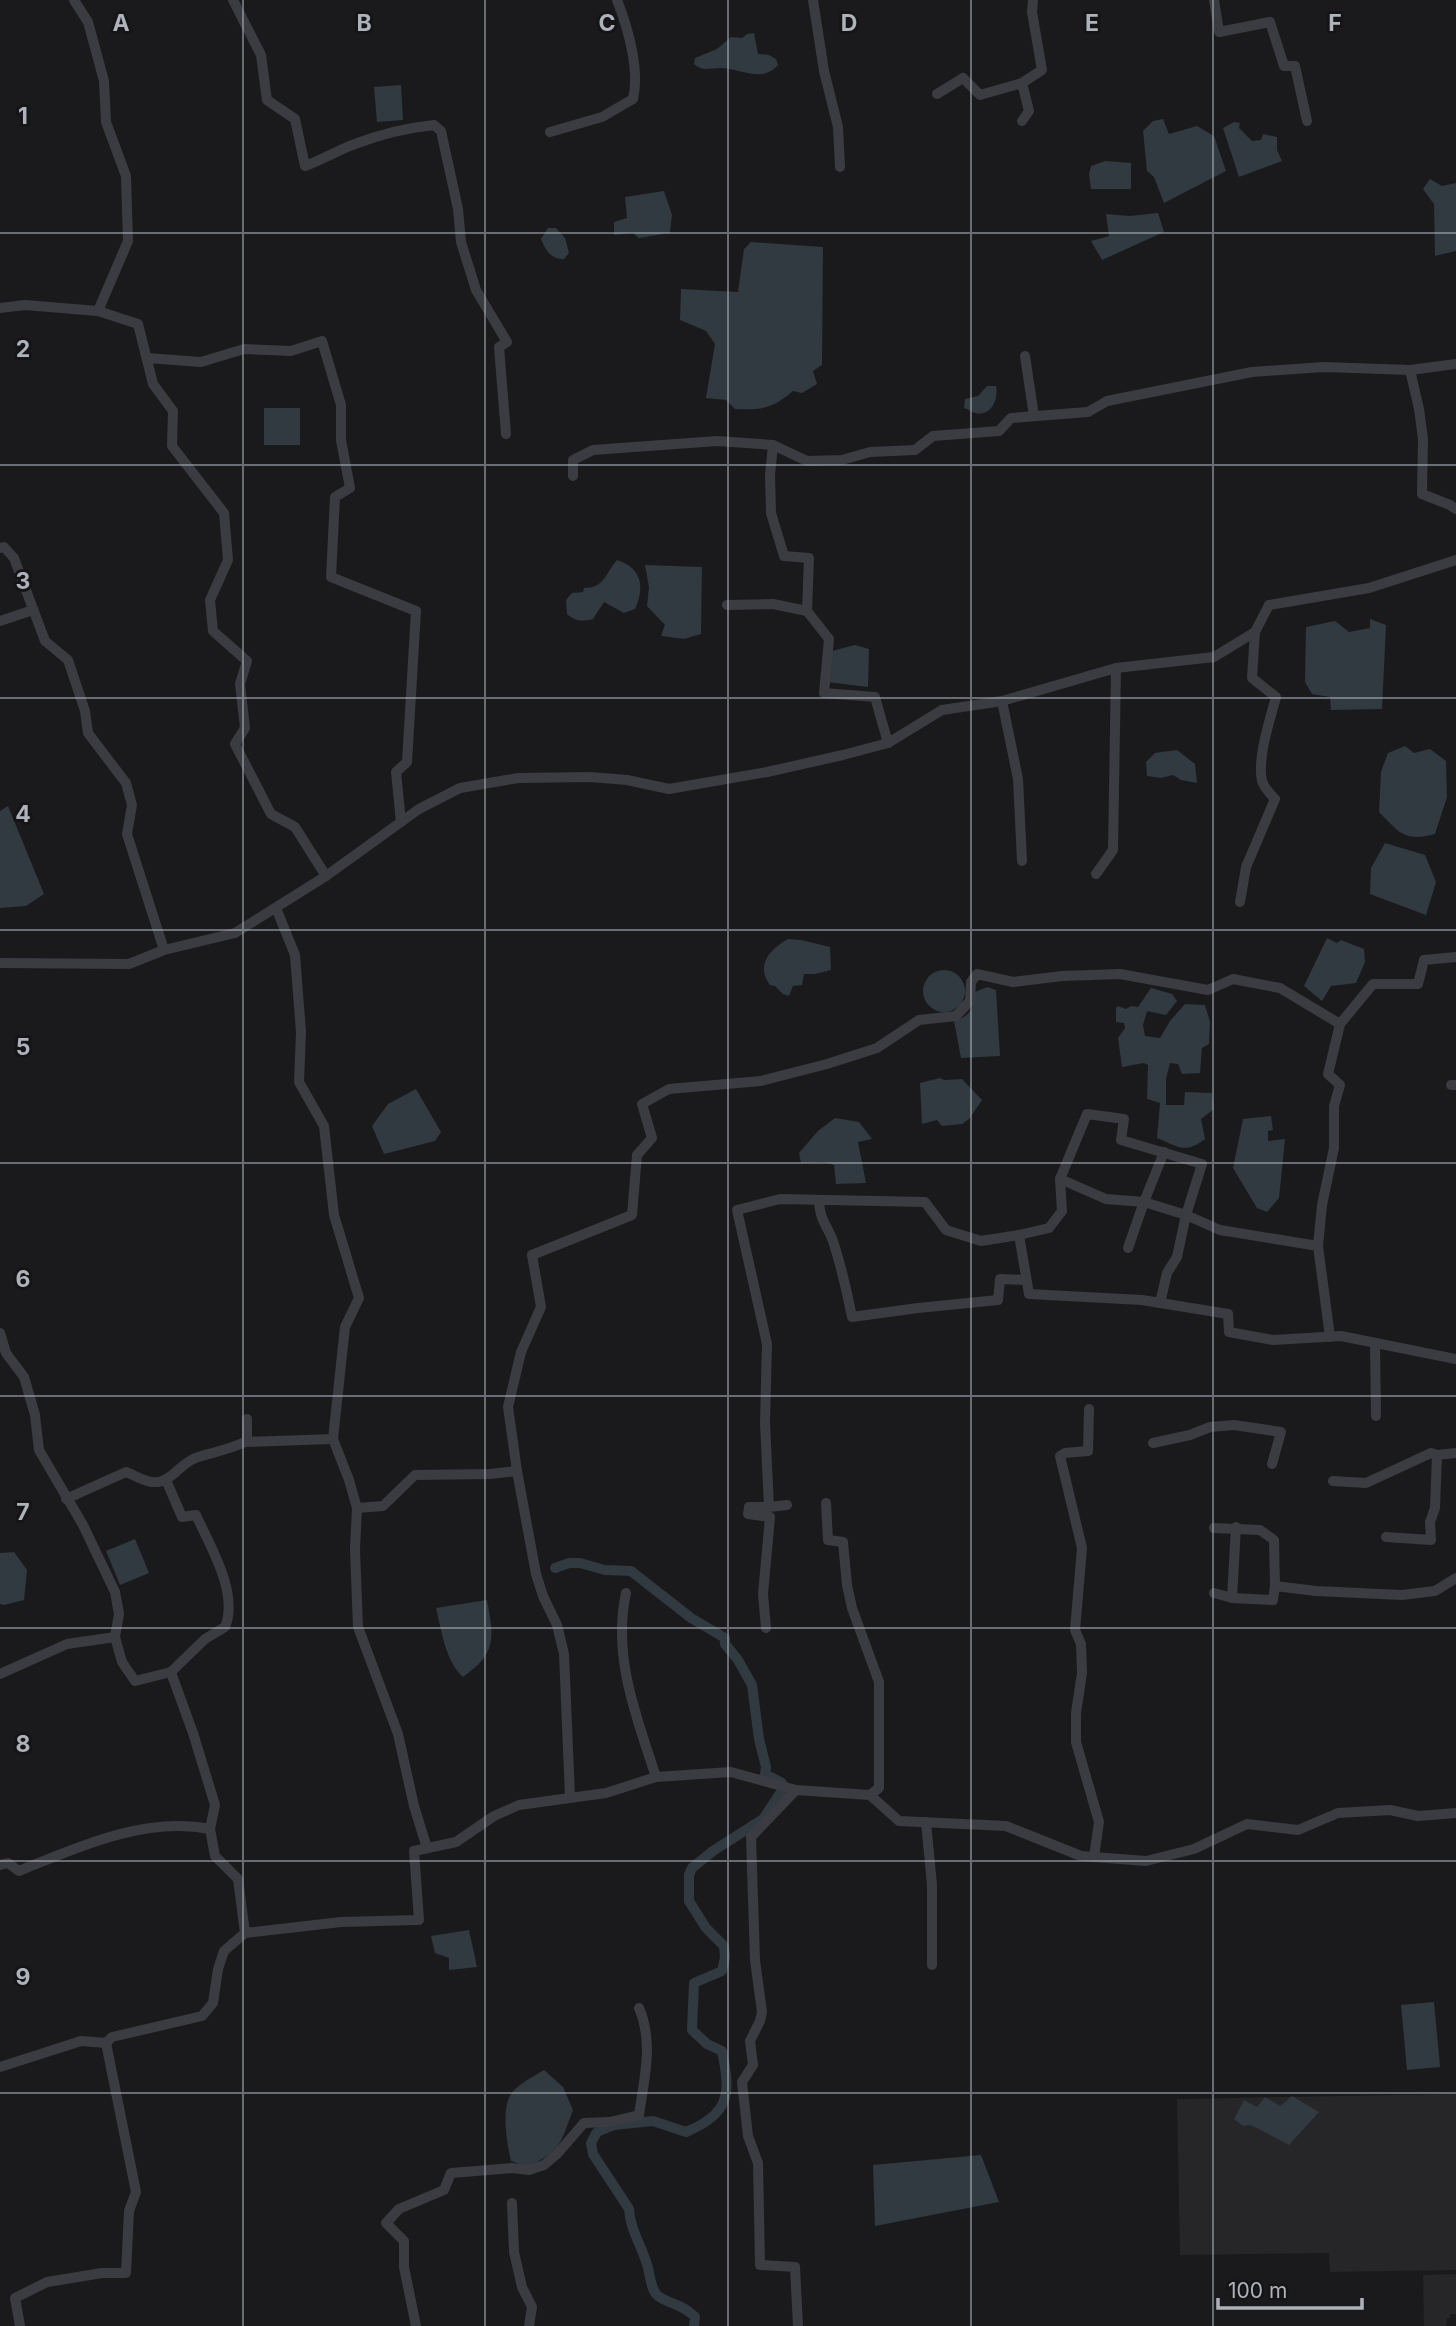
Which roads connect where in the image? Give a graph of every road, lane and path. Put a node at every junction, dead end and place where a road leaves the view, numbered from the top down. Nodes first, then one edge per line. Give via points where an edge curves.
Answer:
1 (74, 0) edge
2 (233, 0) edge
3 (617, 0) edge
4 (813, 0) edge
5 (1033, 0) edge
6 (1214, 0) edge
7 (1022, 83) junction
8 (937, 93) dead end
9 (1022, 121) dead end
10 (1307, 121) dead end
11 (550, 132) dead end
12 (841, 167) dead end
13 (0, 308) edge
14 (98, 311) junction
15 (1026, 356) dead end
16 (146, 358) junction
17 (1456, 364) edge
18 (1410, 370) junction
19 (1034, 416) junction
20 (506, 434) dead end
21 (773, 445) junction
22 (573, 476) dead end
23 (1456, 509) edge
24 (0, 548) edge
25 (1456, 560) edge
26 (727, 605) dead end
27 (33, 610) junction
28 (807, 611) junction
29 (0, 621) edge
30 (1255, 632) junction
31 (1116, 667) junction
32 (1002, 701) junction
33 (888, 743) junction
34 (401, 822) junction
35 (1022, 861) dead end
36 (1096, 874) dead end
37 (326, 876) junction
38 (1240, 902) dead end
39 (276, 908) junction
40 (163, 950) junction
41 (1456, 957) edge
42 (0, 963) edge
43 (1340, 1024) junction
44 (1164, 1152) junction
45 (1060, 1179) junction
46 (819, 1200) junction
47 (1144, 1202) junction
48 (1186, 1215) junction
49 (1019, 1235) junction
50 (1318, 1247) junction
51 (1128, 1248) dead end
52 (1026, 1280) junction
53 (1160, 1303) junction
54 (0, 1333) edge
55 (1329, 1337) junction
56 (1375, 1343) junction
57 (1456, 1359) edge
58 (1089, 1409) dead end
59 (1377, 1416) dead end
60 (247, 1419) dead end
61 (333, 1438) junction
62 (245, 1442) junction
63 (1153, 1443) dead end
64 (1456, 1453) edge
65 (1437, 1455) junction
66 (1272, 1464) dead end
67 (517, 1471) junction
68 (166, 1480) junction
69 (1333, 1481) dead end
70 (66, 1499) junction
71 (826, 1503) dead end
72 (787, 1505) dead end
73 (769, 1507) junction
74 (357, 1508) junction
75 (1236, 1527) junction
76 (1214, 1528) dead end
77 (1386, 1537) dead end
78 (1456, 1578) edge
79 (1275, 1586) junction
80 (626, 1593) dead end
81 (1214, 1593) dead end
82 (1232, 1598) junction
83 (766, 1628) dead end
84 (115, 1637) junction
85 (171, 1672) junction
86 (0, 1674) edge
87 (656, 1777) junction
88 (796, 1790) junction
89 (870, 1795) junction
90 (570, 1797) junction
91 (1456, 1813) edge
92 (926, 1822) junction
93 (210, 1829) junction
94 (427, 1848) junction
95 (1094, 1857) junction
96 (0, 1865) edge
97 (245, 1933) junction
98 (932, 1965) dead end
99 (639, 2008) dead end
100 (106, 2043) junction
101 (0, 2067) edge
102 (512, 2203) dead end
103 (20, 2326) edge
104 (416, 2326) edge
105 (529, 2326) edge
106 (798, 2326) edge

1 - 14 street via 88,22 104,81 106,122 125,176 128,241
2 - 20 street via 261,55 267,100 295,119 305,166 398,129 434,125 441,131 461,242 476,290 507,342 499,347
3 - 11 street via 627,26 636,86 633,99 602,117
4 - 12 street via 838,127
5 - 7 street via 1042,70
6 - 10 street via 1219,32 1270,22 1284,66 1295,66
7 - 8 street via 980,95 963,78
7 - 9 street via 1028,111
13 - 14 street via 25,305
14 - 16 street via 138,324
15 - 19 street
16 - 34 street via 201,362 244,349 291,351 322,341 341,405 341,440 350,488 335,497 331,577 416,611 407,762 396,772
16 - 37 street via 153,384 173,411 172,446 224,513 228,560 210,600 213,631 247,661 240,684 245,728 235,744 271,814 295,827
17 - 18 street
18 - 19 street via 1324,367 1252,372 1107,401 1088,412
18 - 23 street via 1423,439 1422,494
19 - 21 street via 1011,418 999,431 933,436 915,450 870,452 842,460 807,461
21 - 22 street via 718,441 593,450 573,460
21 - 28 street via 771,513 784,556 809,558
24 - 27 street via 15,558
25 - 30 street via 1368,589 1269,605
26 - 28 street via 773,604
27 - 29 street
27 - 40 street via 45,641 68,660 88,733 126,783 132,805 127,834
28 - 33 street via 829,639 824,693 875,697
30 - 31 street via 1214,657
30 - 38 street via 1252,678 1276,697 1261,773 1275,799 1246,867
31 - 32 street
31 - 36 street via 1113,850
32 - 33 street via 942,710
32 - 35 street via 1018,779
33 - 34 street via 669,789 590,777 518,778 460,788
34 - 37 street
37 - 39 street
39 - 40 street via 235,933
39 - 61 street via 295,955 301,1032 299,1082 324,1126 334,1215 359,1298 345,1327
40 - 42 street via 130,964
41 - 43 street via 1424,960 1418,984 1373,984
43 - 50 street via 1328,1074 1340,1085
43 - 67 street via 1280,988 1233,979 1208,990 1121,974 1013,982 977,974 971,982 970,1001 956,1016 919,1020 877,1048 761,1081 668,1089 642,1104 652,1138 637,1155 632,1215 533,1255 541,1307 521,1352 509,1407
44 - 45 street via 1121,1140 1124,1119 1087,1114
44 - 47 street
44 - 48 street via 1202,1164
45 - 47 street via 1106,1199
45 - 49 street via 1062,1210 1049,1228
46 - 49 street via 925,1202 946,1230 981,1241
46 - 52 street via 819,1214 840,1263 852,1317 998,1300 1000,1279
46 - 73 street via 780,1199 737,1210 767,1344
47 - 48 street
47 - 51 street
48 - 50 street via 1220,1230
48 - 53 street
49 - 52 street
50 - 55 street
52 - 53 street via 1029,1294
53 - 55 street via 1228,1314 1230,1332 1273,1340
54 - 70 street via 6,1353 23,1377 35,1415 39,1450
55 - 56 street
56 - 57 street
56 - 59 street
58 - 95 street via 1088,1451 1060,1455 1082,1548 1075,1630 1083,1673 1076,1742 1099,1822
60 - 62 street
61 - 62 street
61 - 74 street
62 - 68 street via 197,1457
63 - 66 street via 1210,1427 1259,1427 1281,1432
64 - 65 street
65 - 69 street via 1430,1453 1366,1483
65 - 77 street via 1431,1541
67 - 74 street via 415,1475 383,1506
67 - 90 street via 536,1574 565,1654
68 - 70 street via 154,1482 126,1472
68 - 85 street via 183,1517 196,1514 214,1548 230,1607 225,1628 205,1639
70 - 84 street via 115,1592 119,1614
71 - 89 street via 828,1540 843,1542 852,1608 879,1682 879,1788
72 - 73 street
73 - 83 street via 749,1507 748,1514 770,1517 763,1594
74 - 94 street via 358,1627 398,1734
75 - 76 street
75 - 79 street via 1260,1530 1275,1540
75 - 82 street
78 - 79 street via 1435,1591 1402,1595
79 - 82 street via 1273,1600
80 - 87 street via 621,1639 628,1689
81 - 82 street
84 - 85 street via 122,1662 135,1681
84 - 86 street via 67,1644
85 - 93 street via 215,1805
87 - 88 street via 732,1772
87 - 90 street via 606,1793
88 - 89 street
88 - 106 street via 751,1837 755,1960 762,2012 750,2041 753,2064 743,2082 748,2136 758,2163 760,2264 795,2267
89 - 92 street via 899,1821
90 - 94 street via 519,1805 494,1815 456,1842
91 - 95 street via 1338,1813 1298,1829 1247,1824 1194,1849 1146,1861
92 - 95 street via 1006,1826
92 - 98 street
93 - 96 street via 187,1824 128,1832 19,1871 8,1863
93 - 97 street via 215,1856 238,1879
94 - 97 street via 414,1851 419,1920 341,1922
97 - 100 street via 224,1951 213,2003 202,2016 112,2036
99 - 104 street via 649,2047 639,2115 584,2123 557,2154 529,2170 451,2173 444,2190 399,2209 386,2222 404,2241 404,2267
100 - 101 street via 81,2041
100 - 103 street via 136,2192 129,2211 125,2273 47,2282 15,2298
102 - 105 street via 514,2252 532,2308

